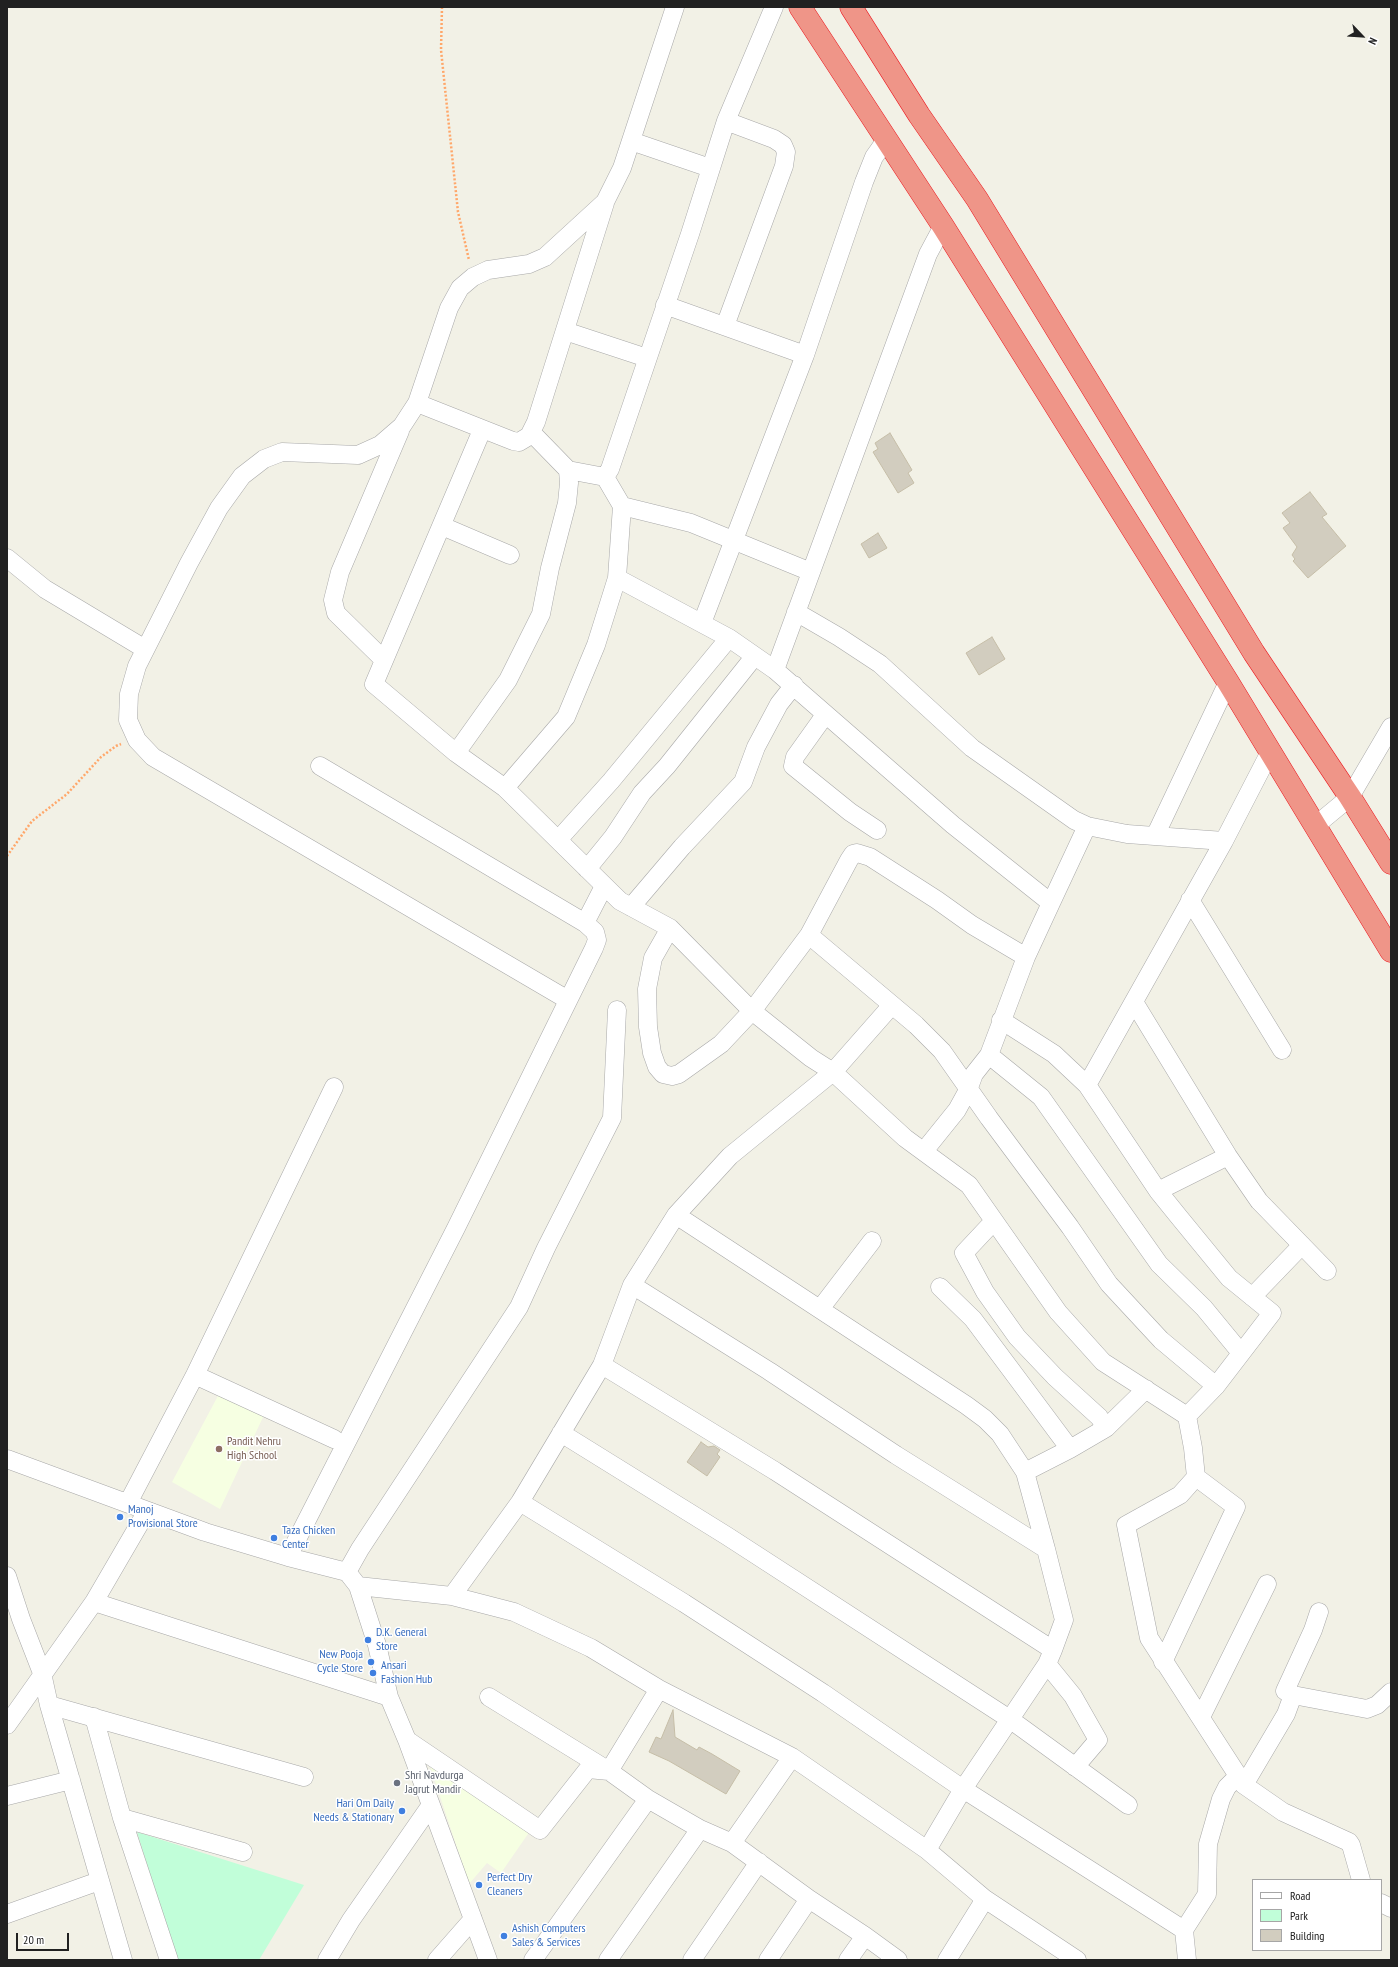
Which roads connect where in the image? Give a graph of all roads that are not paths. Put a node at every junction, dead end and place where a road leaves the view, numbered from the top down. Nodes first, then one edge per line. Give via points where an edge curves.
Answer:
1 (675, 7) edge
2 (774, 7) edge
3 (800, 7) edge
4 (851, 7) edge
5 (726, 121) junction
6 (886, 140) junction
7 (631, 141) junction
8 (710, 168) junction
9 (605, 202) junction
10 (943, 226) junction
11 (666, 305) junction
12 (725, 326) junction
13 (565, 331) junction
14 (804, 355) junction
15 (647, 358) junction
16 (417, 403) junction
17 (402, 426) junction
18 (482, 430) junction
19 (531, 432) junction
20 (568, 470) junction
21 (606, 477) junction
22 (622, 506) junction
23 (442, 526) junction
24 (733, 540) junction
25 (510, 555) dead end
26 (7, 558) edge
27 (811, 572) junction
28 (617, 578) junction
29 (796, 612) junction
30 (702, 623) junction
31 (729, 638) junction
32 (146, 649) junction
33 (754, 657) junction
34 (384, 660) junction
35 (775, 670) junction
36 (1228, 682) junction
37 (794, 685) junction
38 (825, 715) junction
39 (1391, 727) edge
40 (1270, 752) junction
41 (456, 753) junction
42 (320, 766) dead end
43 (505, 788) junction
44 (1350, 797) junction
45 (1087, 826) junction
46 (1315, 826) junction
47 (877, 830) dead end
48 (1155, 836) junction
49 (558, 840) junction
50 (1224, 842) junction
51 (1391, 863) edge
52 (587, 870) junction
53 (604, 886) junction
54 (1190, 900) junction
55 (1051, 904) junction
56 (631, 907) junction
57 (585, 923) junction
58 (670, 928) junction
59 (809, 935) junction
60 (1391, 951) edge
61 (1026, 958) junction
62 (568, 1000) junction
63 (1134, 1002) junction
64 (892, 1005) junction
65 (616, 1010) dead end
66 (752, 1011) junction
67 (1001, 1020) junction
68 (1282, 1050) dead end
69 (989, 1055) junction
70 (833, 1072) junction
71 (1087, 1085) junction
72 (334, 1087) dead end
73 (968, 1090) junction
74 (924, 1151) junction
75 (1228, 1156) junction
76 (1158, 1191) junction
77 (676, 1215) junction
78 (994, 1221) junction
79 (872, 1241) dead end
80 (1302, 1245) junction
81 (1327, 1271) dead end
82 (632, 1285) junction
83 (940, 1287) dead end
84 (1252, 1297) junction
85 (820, 1309) junction
86 (1241, 1353) junction
87 (602, 1365) junction
88 (195, 1375) junction
89 (1216, 1386) junction
90 (1146, 1389) junction
91 (1187, 1416) junction
92 (1106, 1428) junction
93 (561, 1433) junction
94 (334, 1438) dead end
95 (1070, 1449) junction
96 (7, 1459) edge
97 (1025, 1472) junction
98 (1196, 1477) junction
99 (520, 1502) junction
100 (128, 1503) junction
101 (146, 1511) junction
102 (1046, 1549) junction
103 (288, 1557) junction
104 (7, 1576) edge
105 (352, 1579) junction
106 (1267, 1584) dead end
107 (452, 1596) junction
108 (94, 1602) junction
109 (1319, 1612) dead end
110 (1050, 1657) junction
111 (1163, 1662) junction
112 (42, 1673) junction
113 (659, 1689) junction
114 (1391, 1692) edge
115 (1293, 1695) junction
116 (389, 1697) junction
117 (489, 1697) dead end
118 (49, 1705) junction
119 (1201, 1717) junction
120 (94, 1718) junction
121 (1011, 1720) junction
122 (7, 1725) edge
123 (407, 1740) junction
124 (792, 1758) junction
125 (1075, 1767) junction
126 (609, 1771) junction
127 (304, 1777) dead end
128 (70, 1780) junction
129 (1242, 1780) junction
130 (963, 1789) junction
131 (7, 1796) edge
132 (648, 1799) junction
133 (1128, 1805) dead end
134 (431, 1806) junction
135 (122, 1818) junction
136 (700, 1829) junction
137 (732, 1843) junction
138 (927, 1850) junction
139 (243, 1852) dead end
140 (759, 1862) junction
141 (1361, 1879) edge
142 (99, 1881) junction
143 (809, 1899) junction
144 (986, 1899) junction
145 (1382, 1904) edge
146 (1391, 1908) edge
147 (7, 1914) edge
148 (473, 1919) junction
149 (1184, 1930) junction
150 (865, 1936) junction
151 (123, 1960) edge
152 (169, 1960) edge
153 (327, 1960) edge
154 (437, 1960) edge
155 (488, 1960) edge
156 (533, 1960) edge
157 (608, 1960) edge
158 (692, 1960) edge
159 (768, 1960) edge
160 (848, 1960) edge
161 (898, 1960) edge
162 (947, 1960) edge
163 (1077, 1960) edge
164 (1187, 1960) edge

1 - 7 street
2 - 5 street
3 - 6 highway
4 - 44 highway via 919,115 977,199 1254,653
5 - 8 street
5 - 12 street via 774,139 783,145 786,152 784,166
6 - 10 highway
6 - 14 street via 874,157 864,182
7 - 8 street
7 - 9 street via 622,168
8 - 11 street
9 - 13 street
9 - 16 street via 545,257 529,264 488,270 473,277 460,288 449,308 428,377
10 - 27 street via 928,254
10 - 36 highway
11 - 12 street
11 - 15 street
12 - 14 street
13 - 15 street
13 - 19 street
14 - 24 street
15 - 21 street
16 - 17 street
16 - 18 street
17 - 32 street via 380,445 358,455 282,452 264,459 242,476 218,508
17 - 34 street via 340,572 333,600 336,613
18 - 19 street via 520,442
18 - 23 street
19 - 20 street
20 - 21 street
20 - 41 street via 567,503 541,614 508,680
21 - 22 street
22 - 24 street via 691,523
22 - 28 street
23 - 25 street
23 - 34 street
24 - 27 street
24 - 30 street
26 - 32 street via 45,589
27 - 29 street
28 - 30 street
28 - 43 street via 596,645 566,717
29 - 35 street
29 - 45 street via 880,664 972,748 1074,820
30 - 31 street
31 - 33 street
31 - 49 street via 611,781
32 - 62 street via 137,666 129,694 128,720 137,740 153,757
33 - 35 street
33 - 52 street via 667,766 642,793
34 - 41 street via 374,684
35 - 37 street
36 - 40 highway
36 - 48 street
37 - 38 street
37 - 56 street via 779,704 756,747 743,782 682,847
38 - 47 street via 795,757 793,766 850,812
38 - 55 street via 953,825
39 - 44 street
40 - 46 highway
40 - 50 street
41 - 43 street
42 - 57 street
43 - 49 street
44 - 46 street
44 - 51 highway
45 - 48 street via 1127,834
45 - 55 street
46 - 60 highway
48 - 50 street
49 - 52 street
50 - 54 street
52 - 53 street
53 - 56 street via 620,901
53 - 57 street
54 - 63 street
54 - 68 street
55 - 61 street
56 - 58 street
57 - 62 street via 595,932 597,940
58 - 66 street
58 - 66 street via 653,958 647,989 652,1053 657,1067 663,1074 672,1076 685,1070 721,1044
59 - 61 street via 849,860 857,853 870,857
59 - 64 street
59 - 66 street
61 - 67 street
62 - 103 street via 456,1228
63 - 71 street
63 - 75 street
64 - 70 street
64 - 73 street via 942,1051
65 - 105 street via 612,1118 519,1307 364,1542
66 - 70 street via 811,1058
67 - 69 street
67 - 71 street via 1054,1054
69 - 73 street via 974,1074
69 - 86 street via 1041,1098 1158,1264 1204,1308
70 - 74 street
70 - 77 street via 730,1156
71 - 76 street
72 - 88 street
73 - 74 street via 957,1110
73 - 89 street via 1109,1284 1161,1340
74 - 78 street via 969,1185
75 - 76 street
75 - 80 street via 1259,1201
76 - 84 street via 1229,1278
77 - 82 street
77 - 85 street
78 - 90 street via 1058,1312 1103,1362
78 - 92 street via 964,1253 986,1292 1017,1337 1055,1377 1099,1417
79 - 85 street
80 - 81 street
80 - 84 street
82 - 87 street
82 - 102 street
83 - 95 street via 973,1319
84 - 86 street via 1272,1313
85 - 97 street via 985,1420 1000,1434
86 - 89 street
87 - 93 street
87 - 110 street via 774,1471
88 - 94 street
88 - 100 street
89 - 91 street
90 - 91 street
90 - 92 street
91 - 98 street via 1194,1448
92 - 95 street
93 - 99 street
93 - 121 street via 727,1536
95 - 97 street
96 - 100 street
97 - 102 street
98 - 111 street via 1236,1507
98 - 111 street via 1180,1495 1126,1525 1149,1638
99 - 107 street
99 - 130 street via 684,1602 823,1692
100 - 101 street
101 - 103 street
101 - 108 street
102 - 110 street via 1064,1620
103 - 105 street
104 - 112 street
105 - 107 street
105 - 116 street via 376,1645
106 - 119 street
107 - 113 street via 514,1612 591,1648
108 - 112 street
108 - 116 street
109 - 115 street via 1285,1691
110 - 121 street
110 - 125 street via 1098,1740
111 - 119 street
112 - 118 street
112 - 122 street
113 - 124 street
113 - 126 street
114 - 115 street via 1377,1705 1367,1709
115 - 129 street via 1286,1714
116 - 123 street
117 - 126 street
118 - 120 street
118 - 128 street
119 - 129 street
120 - 127 street
120 - 135 street
121 - 125 street
121 - 130 street
123 - 126 street via 540,1830 588,1770
123 - 134 street
124 - 137 street
124 - 138 street
125 - 133 street
126 - 132 street
128 - 131 street
128 - 142 street
129 - 141 street via 1283,1812 1349,1842
129 - 149 street via 1228,1787 1221,1799 1208,1844 1207,1894
130 - 138 street
130 - 149 street
132 - 136 street
132 - 156 street
134 - 148 street
134 - 153 street via 351,1920
135 - 139 street
135 - 152 street
136 - 137 street
136 - 157 street
137 - 140 street
138 - 144 street
140 - 143 street
140 - 158 street
142 - 147 street
142 - 151 street
143 - 150 street
143 - 159 street
144 - 162 street
144 - 163 street
145 - 146 street
148 - 154 street
148 - 155 street
149 - 164 street
150 - 160 street
150 - 161 street

